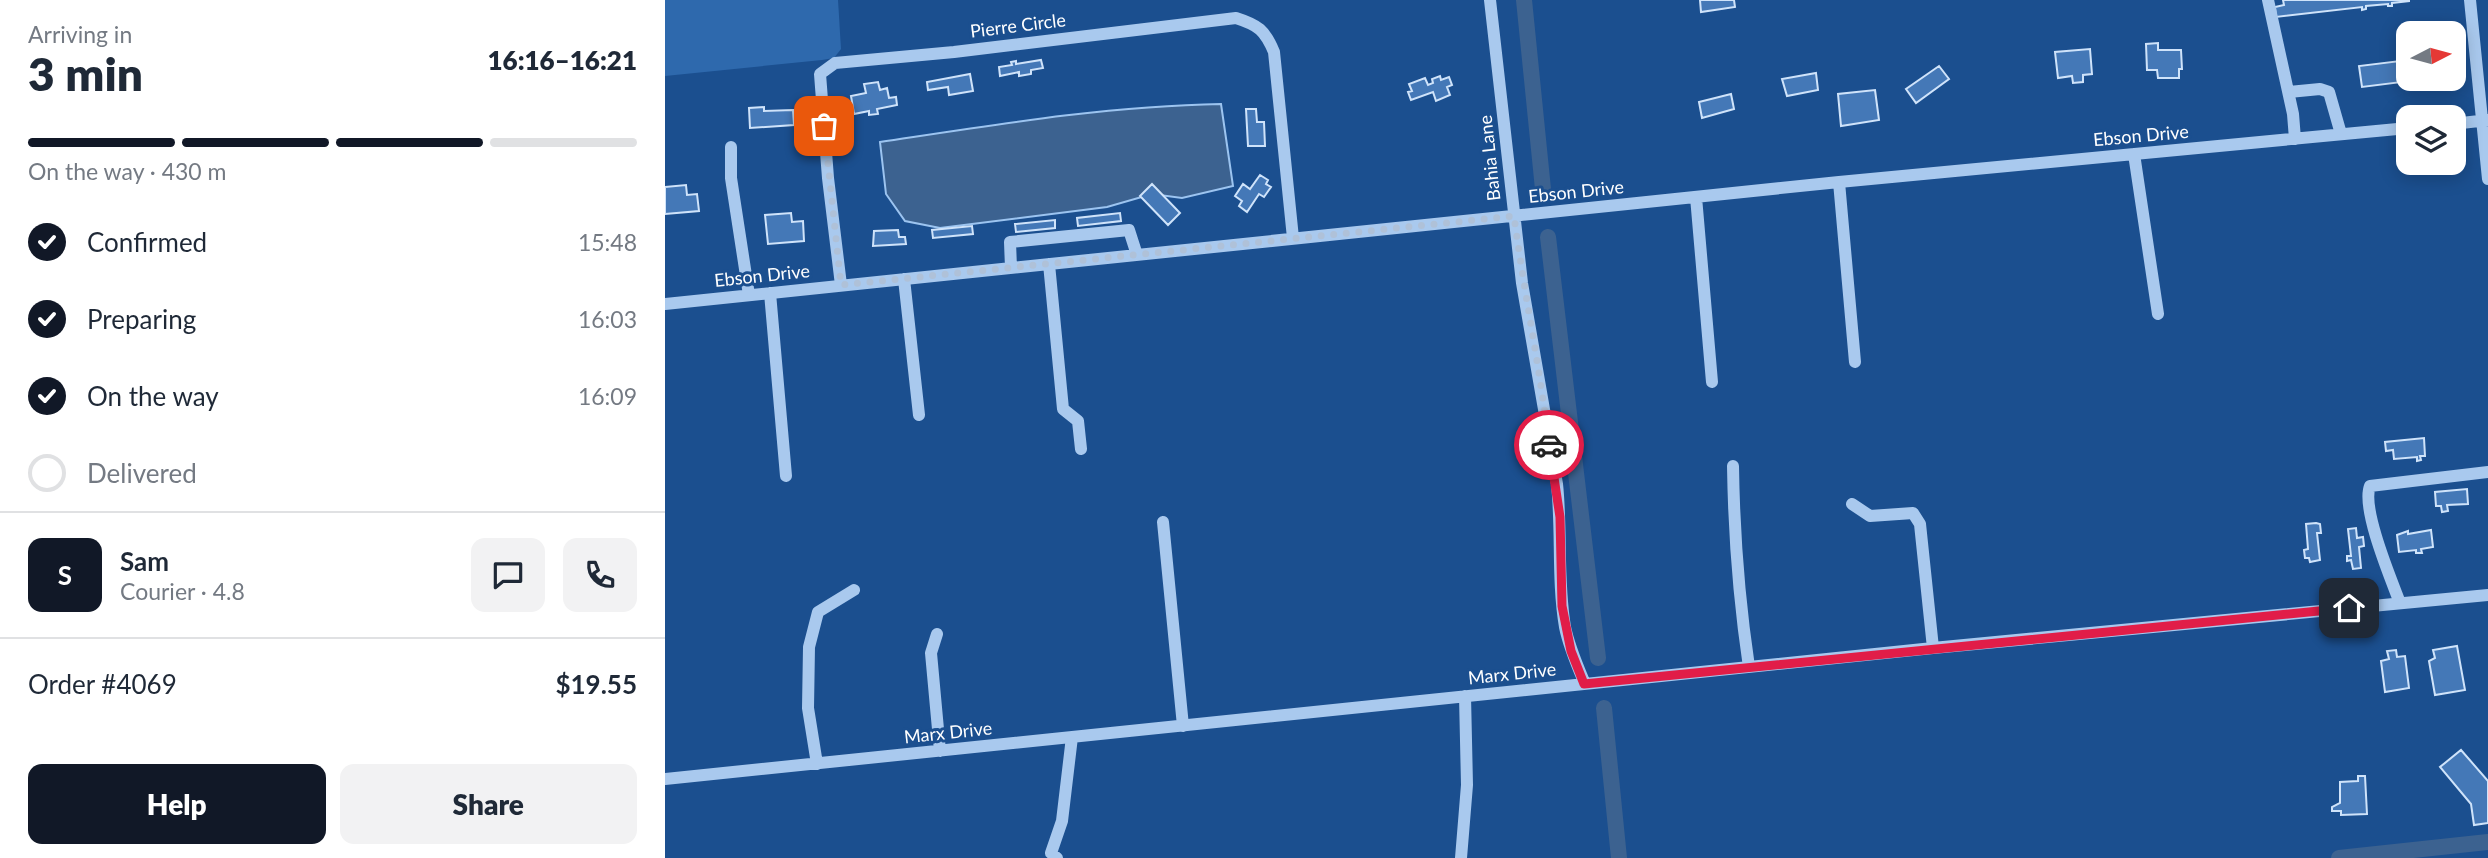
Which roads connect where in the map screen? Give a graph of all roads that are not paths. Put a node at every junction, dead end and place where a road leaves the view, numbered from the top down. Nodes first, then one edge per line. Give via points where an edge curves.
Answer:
1 (1490, 0) edge
2 (2268, 0) edge
3 (2470, 0) edge
4 (2289, 92) junction
5 (2485, 121) edge
6 (2466, 123) edge
7 (2396, 129) edge
8 (2341, 134) junction
9 (2295, 139) junction
10 (731, 147) dead end
11 (2134, 154) junction
12 (2488, 179) edge
13 (1839, 182) junction
14 (1696, 197) junction
15 (1514, 216) junction
16 (1293, 239) junction
17 (1137, 255) junction
18 (1049, 264) junction
19 (1011, 268) junction
20 (904, 279) junction
21 (841, 285) junction
22 (769, 293) junction
23 (748, 295) junction
24 (665, 304) edge
25 (2158, 314) dead end
26 (1855, 362) dead end
27 (1711, 382) dead end
28 (919, 415) dead end
29 (1081, 449) dead end
30 (1733, 466) dead end
31 (2488, 472) edge
32 (786, 476) dead end
33 (1852, 504) dead end
34 (1163, 522) dead end
35 (854, 590) dead end
36 (2488, 595) edge
37 (2400, 603) junction
38 (937, 634) dead end
39 (1933, 649) junction
40 (1749, 667) junction
41 (1584, 684) junction
42 (1465, 696) junction
43 (1183, 726) junction
44 (1072, 737) junction
45 (940, 751) junction
46 (817, 764) junction
47 (665, 779) edge
48 (1057, 858) edge
49 (1461, 858) edge

1 - 15 street, Bahia Lane
2 - 4 street
3 - 5 street
4 - 8 street via 2329,92
4 - 9 street
5 - 6 street
5 - 12 street
7 - 8 street, Ebson Drive
8 - 9 street, Ebson Drive
9 - 11 street, Ebson Drive
10 - 23 street via 731,178
11 - 13 street, Ebson Drive
11 - 25 street
13 - 14 street, Ebson Drive
13 - 26 street
14 - 15 street, Ebson Drive
14 - 27 street
15 - 16 street, Ebson Drive
15 - 41 street, Bahia Lane via 1557,484 1564,617
16 - 17 street, Ebson Drive
16 - 21 street, Pierre Circle via 1274,52 1267,35 1253,23 1236,19 835,63 820,74
17 - 18 street, Ebson Drive
17 - 19 street via 1129,230 1010,242
18 - 19 street, Ebson Drive
18 - 29 street via 1063,409 1078,421
19 - 20 street, Ebson Drive
20 - 21 street, Ebson Drive
20 - 28 street
21 - 22 street, Ebson Drive
22 - 23 street, Ebson Drive
22 - 32 street
23 - 24 street, Ebson Drive
30 - 40 street via 1740,605
31 - 37 street via 2370,486 2370,517
33 - 39 street via 1870,516 1913,513 1920,524
34 - 43 street
35 - 46 street via 818,612 809,647 808,708
36 - 37 street, Marx Drive
37 - 39 street, Marx Drive
38 - 45 street via 931,653
39 - 40 street, Marx Drive
40 - 41 street, Marx Drive
41 - 42 street, Marx Drive
42 - 43 street, Marx Drive
42 - 49 street via 1467,785
43 - 44 street, Marx Drive
44 - 45 street, Marx Drive
44 - 48 street via 1062,821 1051,853
45 - 46 street, Marx Drive
46 - 47 street, Marx Drive

